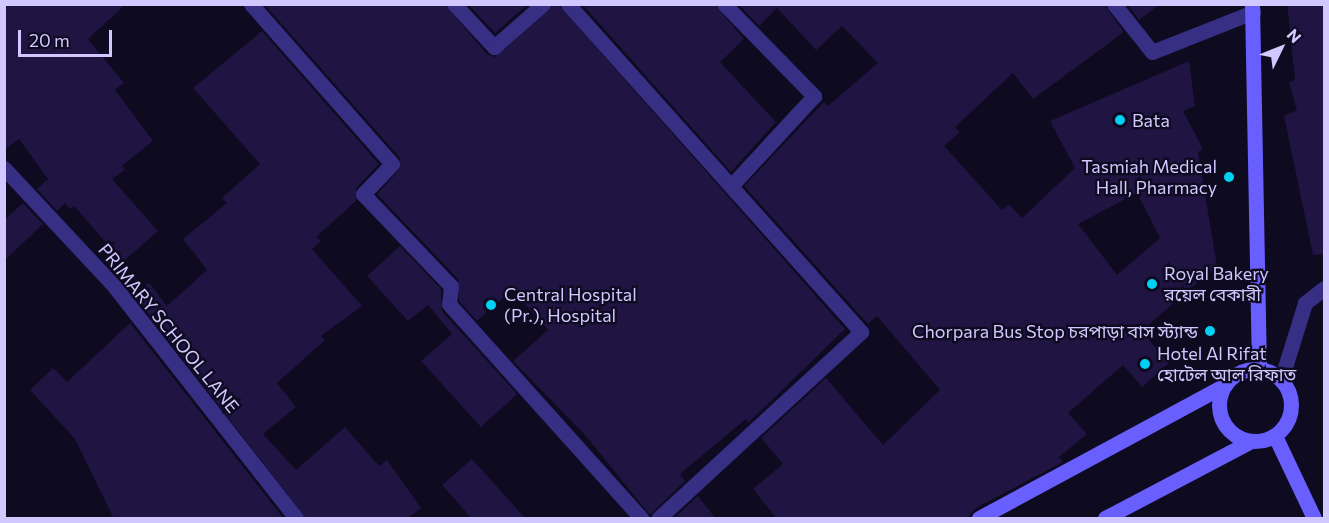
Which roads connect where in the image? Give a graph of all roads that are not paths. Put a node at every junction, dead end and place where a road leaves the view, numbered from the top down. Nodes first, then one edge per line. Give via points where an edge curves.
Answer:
1 (251, 4) edge
2 (454, 4) edge
3 (543, 4) edge
4 (568, 4) edge
5 (724, 4) edge
6 (1114, 4) edge
7 (1252, 8) edge
8 (4, 168) edge
9 (731, 186) junction
10 (1324, 288) edge
11 (1259, 369) junction
12 (1281, 380) junction
13 (1225, 385) junction
14 (1275, 436) junction
15 (1251, 441) junction
16 (296, 519) edge
17 (641, 519) edge
18 (659, 519) edge
19 (979, 519) edge
20 (1105, 519) edge
21 (1314, 519) edge

1 - 17 street via 392,164 363,194 451,286 449,304
2 - 3 street via 494,47
4 - 9 street
5 - 9 street via 814,96
6 - 7 street via 1152,52
7 - 11 main road
8 - 16 street, PRIMARY SCHOOL LANE via 114,286
9 - 18 street via 861,332
10 - 12 street via 1305,303
11 - 12 main road
11 - 13 main road via 1240,372
12 - 14 main road via 1291,399 1291,410
13 - 15 main road via 1220,408 1223,420 1230,430
13 - 19 main road
14 - 15 main road
14 - 21 main road
15 - 20 main road

